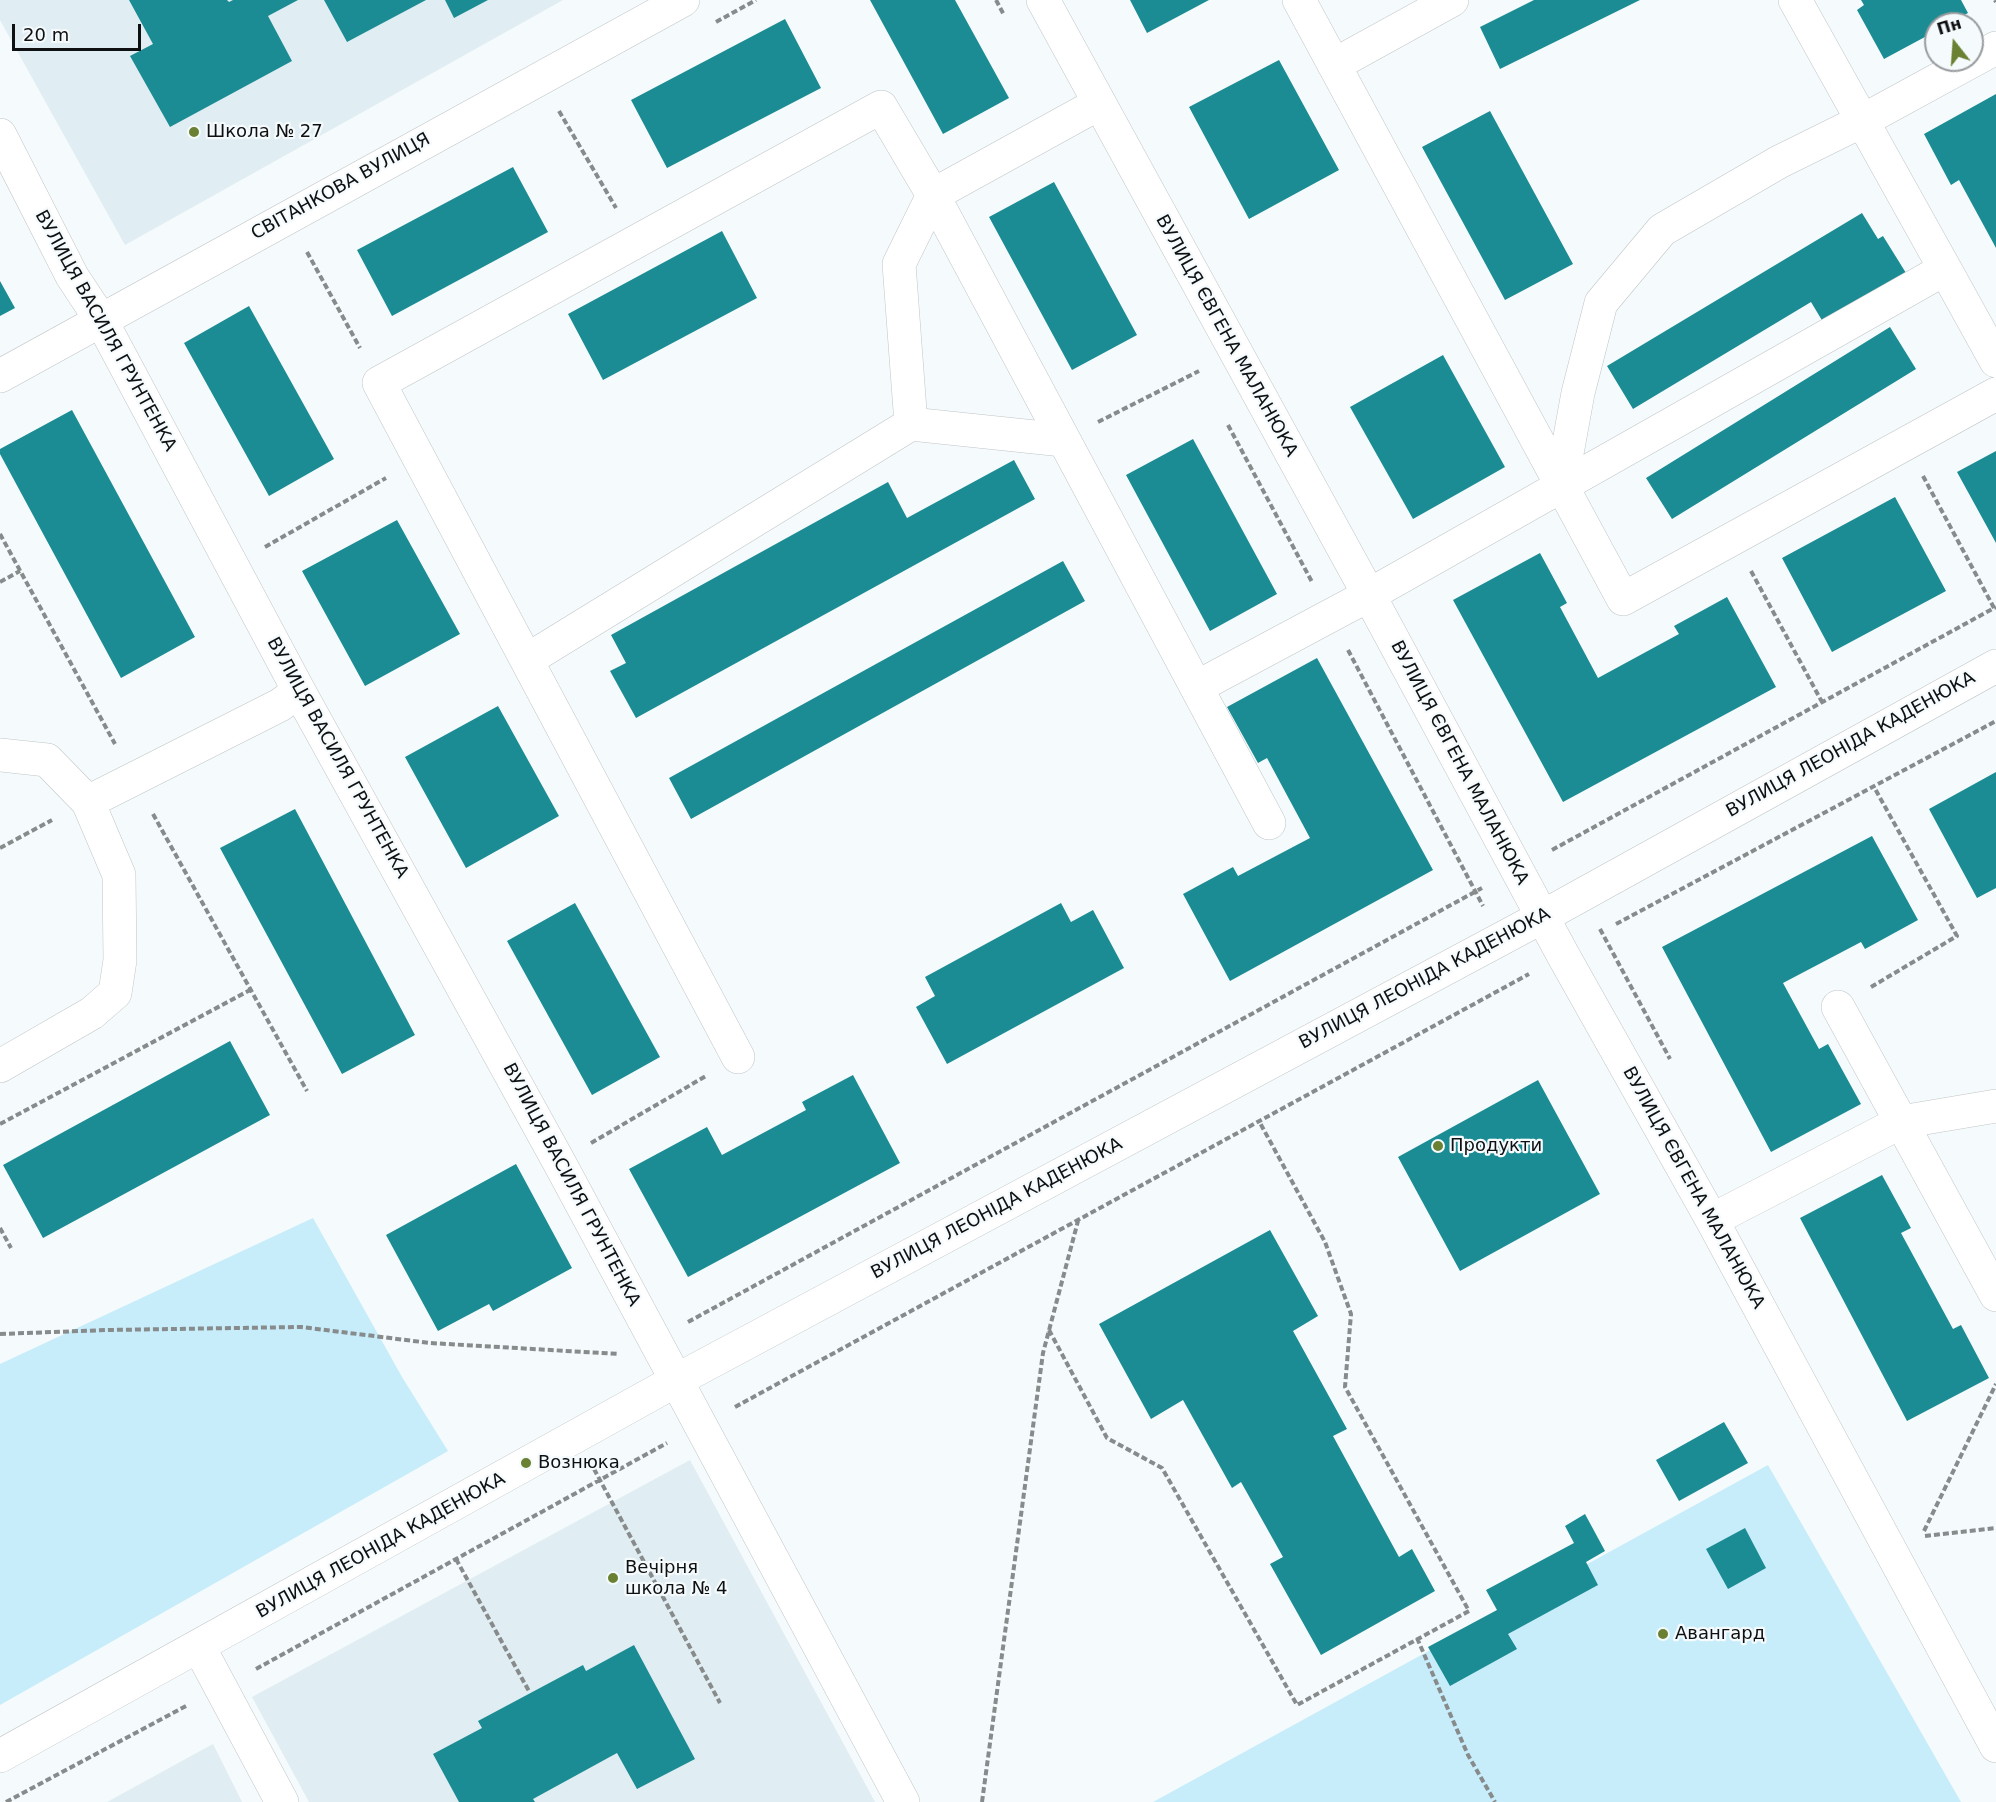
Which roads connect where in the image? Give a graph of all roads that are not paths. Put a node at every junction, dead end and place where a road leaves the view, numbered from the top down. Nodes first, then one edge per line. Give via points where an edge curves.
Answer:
1 (682, 0) edge
2 (1043, 0) edge
3 (1299, 0) edge
4 (1452, 0) edge
5 (1795, 0) edge
6 (1996, 48) edge
7 (1334, 65) junction
8 (1098, 104) junction
9 (1862, 122) junction
10 (0, 135) edge
11 (933, 195) junction
12 (1945, 269) junction
13 (101, 320) junction
14 (1996, 361) edge
15 (0, 376) edge
16 (1996, 394) edge
17 (911, 424) junction
18 (1063, 440) junction
19 (1560, 486) junction
20 (1369, 595) junction
21 (527, 660) junction
22 (1996, 666) edge
23 (1197, 687) junction
24 (299, 692) junction
25 (0, 754) edge
26 (88, 802) junction
27 (1269, 823) dead end
28 (1542, 917) junction
29 (1838, 1007) road end
30 (738, 1057) road end
31 (0, 1066) edge
32 (1996, 1106) edge
33 (1900, 1122) junction
34 (1712, 1220) junction
35 (1996, 1295) edge
36 (677, 1380) junction
37 (199, 1647) junction
38 (1996, 1746) edge
39 (0, 1756) edge
40 (282, 1802) edge
41 (903, 1802) edge

1 - 13 street, СВІТАНКОВА ВУЛИЦЯ
2 - 8 street, ВУЛИЦЯ ЄВГЕНА МАЛАНЮКА
3 - 7 street
4 - 7 street
5 - 9 street
6 - 9 street
7 - 19 street
8 - 11 street
8 - 20 street, ВУЛИЦЯ ЄВГЕНА МАЛАНЮКА
9 - 12 street
9 - 19 street via 1779,162 1662,230 1601,303
10 - 13 street, ВУЛИЦЯ ВАСИЛЯ ГРУНТЕНКА via 72,276
11 - 17 street via 899,264
11 - 18 street
11 - 21 street via 881,107 380,383
12 - 14 street
12 - 19 street
13 - 15 street, СВІТАНКОВА ВУЛИЦЯ
13 - 24 street, ВУЛИЦЯ ВАСИЛЯ ГРУНТЕНКА
16 - 19 street via 1623,599
17 - 18 street
17 - 21 street
18 - 23 street
19 - 20 street
20 - 23 street
20 - 28 street, ВУЛИЦЯ ЄВГЕНА МАЛАНЮКА
21 - 30 street
22 - 28 street, ВУЛИЦЯ ЛЕОНІДА КАДЕНЮКА
23 - 27 street
24 - 26 street
24 - 36 street, ВУЛИЦЯ ВАСИЛЯ ГРУНТЕНКА via 559,1162 642,1347
25 - 26 street via 48,760
26 - 31 street via 119,875 120,960 115,993 92,1013
28 - 34 street, ВУЛИЦЯ ЄВГЕНА МАЛАНЮКА
28 - 36 street, ВУЛИЦЯ ЛЕОНІДА КАДЕНЮКА
29 - 33 street
32 - 33 street
33 - 34 street
33 - 35 street
34 - 38 street, ВУЛИЦЯ ЄВГЕНА МАЛАНЮКА
36 - 37 street, ВУЛИЦЯ ЛЕОНІДА КАДЕНЮКА
36 - 41 street, ВУЛИЦЯ ВАСИЛЯ ГРУНТЕНКА
37 - 39 street, ВУЛИЦЯ ЛЕОНІДА КАДЕНЮКА
37 - 40 street

